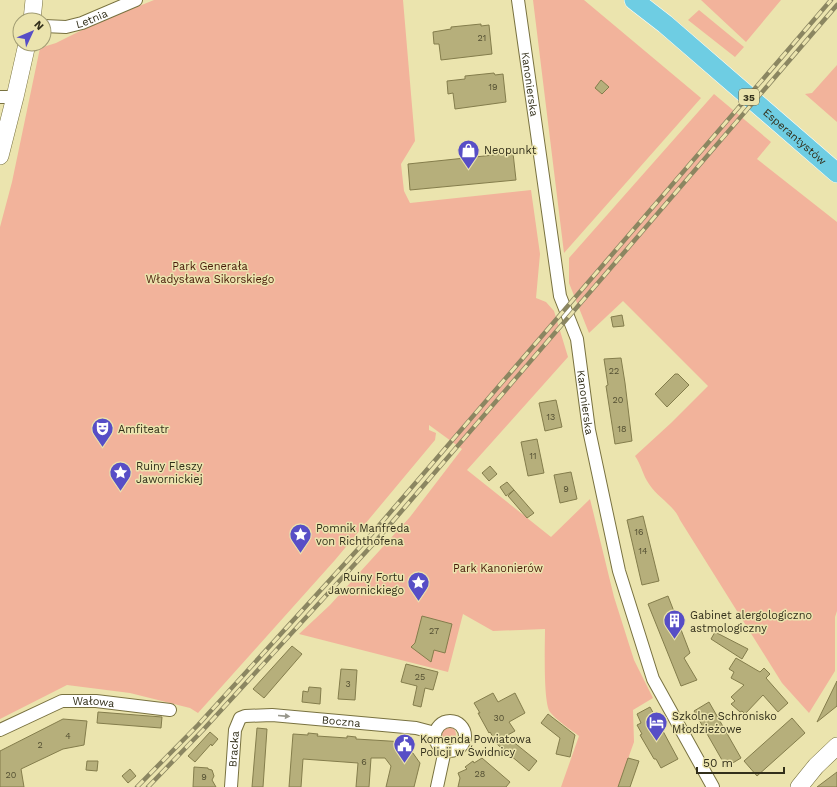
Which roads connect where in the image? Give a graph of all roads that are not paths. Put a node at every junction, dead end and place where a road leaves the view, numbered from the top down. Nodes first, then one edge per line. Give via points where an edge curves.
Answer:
1 (34, 0) edge
2 (136, 0) edge
3 (518, 0) edge
4 (634, 0) edge
5 (639, 0) edge
6 (33, 12) edge
7 (662, 21) junction
8 (52, 26) edge
9 (24, 52) edge
10 (8, 97) edge
11 (0, 156) edge
12 (837, 173) edge
13 (170, 710) dead end
14 (245, 716) joint
15 (0, 730) edge
16 (435, 733) junction
17 (837, 746) edge
18 (445, 750) junction
19 (231, 787) edge
20 (437, 787) edge
21 (713, 787) edge
22 (799, 787) edge

1 - 6 street
2 - 8 street, Letnia via 82,23 66,27
3 - 21 street, Kanonierska via 560,296 578,340 589,430 619,571 653,679
4 - 7 main road, Esperantystów / 35
5 - 7 main road, Esperantystów / 35
7 - 12 main road, Esperantystów / 35
9 - 10 street
10 - 11 street
13 - 15 street, Wałowa via 96,701 62,701
14 -> 16 street, Boczna via 272,715 408,727
14 - 19 street, Bracka via 240,718 235,730
16 - 18 street via 437,743
16 - 18 street via 441,724 450,721 463,729 465,739 460,748
17 - 22 street
18 - 20 street

